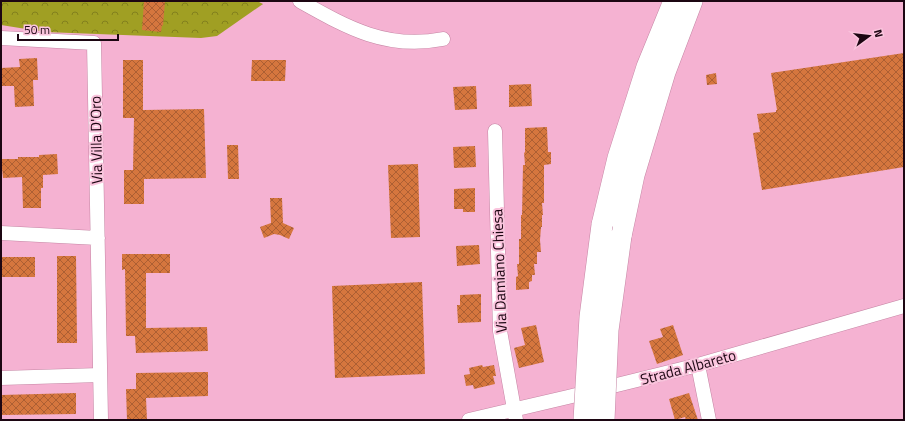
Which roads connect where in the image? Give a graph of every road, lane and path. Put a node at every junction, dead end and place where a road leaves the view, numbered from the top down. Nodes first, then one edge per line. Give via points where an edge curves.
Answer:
1 (300, 1) edge
2 (674, 1) edge
3 (692, 1) edge
4 (1, 38) edge
5 (443, 39) dead end
6 (495, 131) dead end
7 (1, 233) edge
8 (98, 238) junction
9 (904, 306) edge
10 (698, 365) junction
11 (100, 375) junction
12 (1, 378) edge
13 (515, 415) edge
14 (100, 420) edge
15 (469, 420) edge
16 (584, 420) edge
17 (604, 420) edge
18 (710, 420) edge

1 - 5 street via 376,38 410,43
2 - 16 highway, bridge via 644,75 618,158 602,224 590,317
3 - 17 highway, bridge via 665,72 634,175 621,236 608,330
4 - 8 street, Via Villa D'Oro via 94,43
6 - 13 street, Via Damiano Chiesa via 500,331
7 - 8 street
8 - 11 street, Via Villa D'Oro
9 - 10 street, Strada Albareto
10 - 13 street, Strada Albareto
10 - 18 street
11 - 12 street
11 - 14 street, Via Villa D'Oro
13 - 15 street, Strada Albareto

